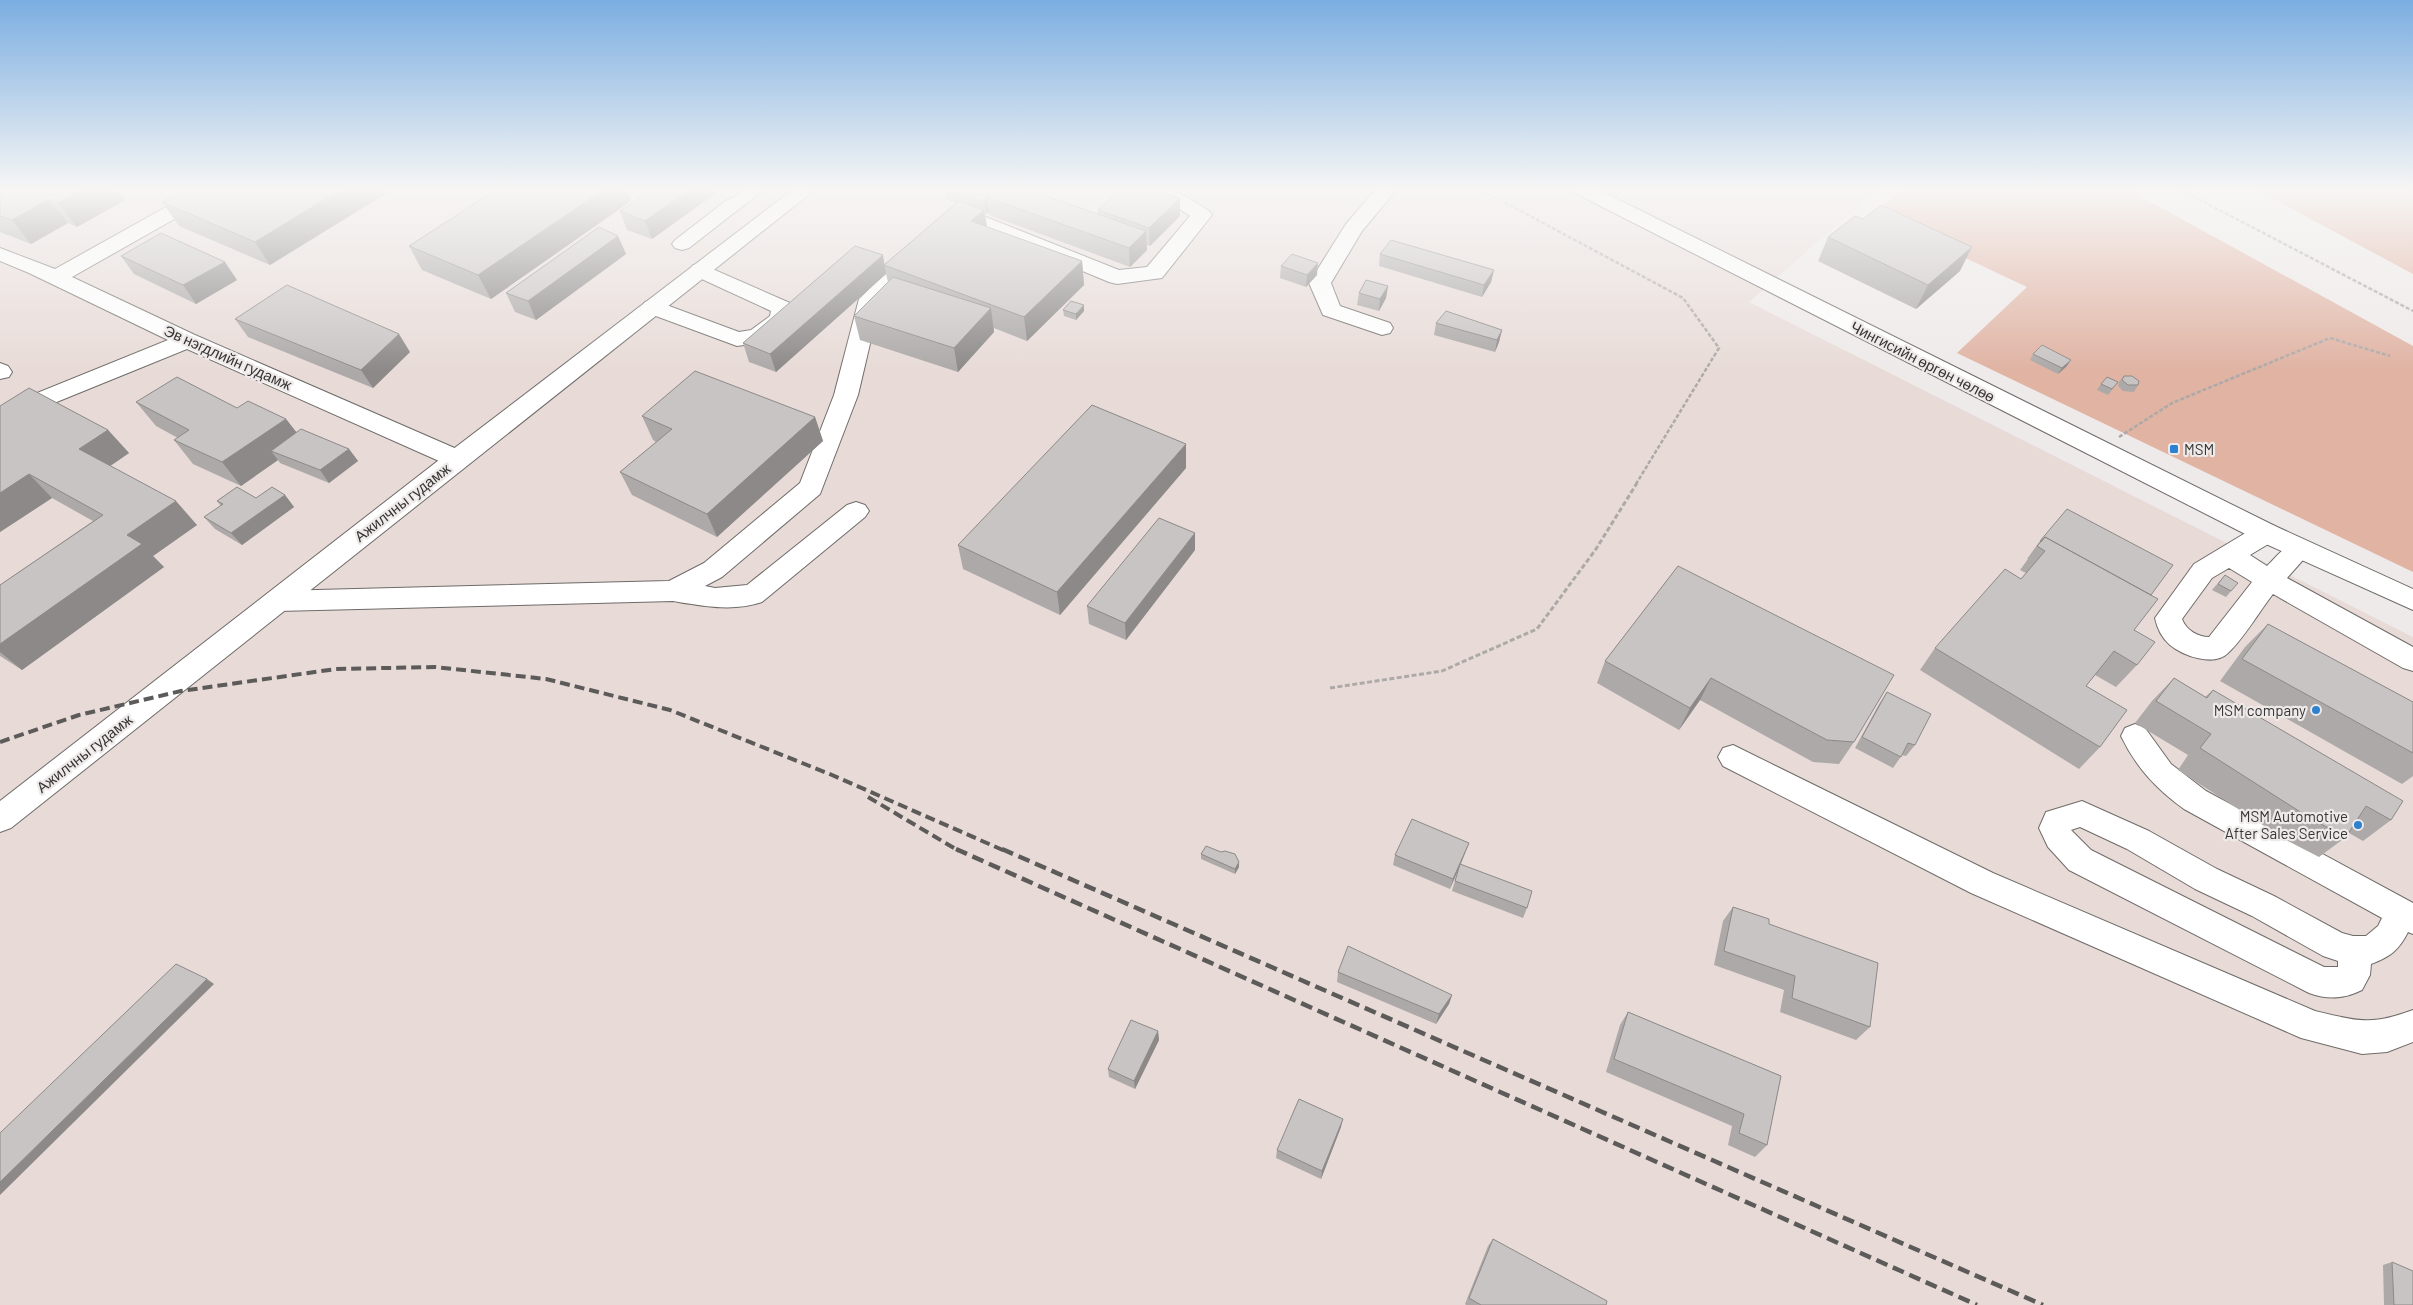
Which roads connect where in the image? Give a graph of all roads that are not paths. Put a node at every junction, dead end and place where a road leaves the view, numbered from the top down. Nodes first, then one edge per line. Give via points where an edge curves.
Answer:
1 (84, 249) edge
2 (95, 249) edge
3 (728, 249) edge
4 (923, 249) edge
5 (1049, 249) edge
6 (1174, 249) edge
7 (1340, 249) edge
8 (1701, 249) edge
9 (0, 254) edge
10 (701, 270) junction
11 (47, 273) junction
12 (653, 307) junction
13 (1382, 328) dead end
14 (187, 340) junction
15 (0, 417) edge
16 (457, 459) junction
17 (856, 511) dead end
18 (2266, 533) junction
19 (2298, 551) junction
20 (2229, 555) junction
21 (2270, 580) junction
22 (672, 591) junction
23 (2413, 600) edge
24 (278, 601) junction
25 (2413, 615) edge
26 (2413, 660) edge
27 (2135, 736) dead end
28 (1733, 757) dead end
29 (0, 819) edge
30 (2407, 916) edge
31 (2353, 951) junction
32 (2413, 1026) edge

1 - 11 main road
2 - 11 main road
3 - 10 main road, Ажилчны гудамж
4 - 22 main road via 870,300 846,395 811,488 713,570
5 - 6 main road via 1117,277 1154,273
7 - 13 main road via 1320,283 1330,310
8 - 18 main road, Чингисийн өргөн чөлөө
9 - 11 main road, Эв нэгдлийн гудамж
10 - 12 main road, Ажилчны гудамж
10 - 12 main road via 782,308 781,319 757,337 737,339
11 - 14 main road, Эв нэгдлийн гудамж
12 - 16 main road, Ажилчны гудамж
14 - 15 main road
14 - 16 main road, Эв нэгдлийн гудамж
16 - 24 main road, Ажилчны гудамж
17 - 22 main road via 752,595 716,598
18 - 19 main road, Чингисийн өргөн чөлөө
18 - 20 main road
18 - 23 main road, Чингисийн өргөн чөлөө
19 - 21 main road
19 - 25 main road, Чингисийн өргөн чөлөө
20 - 21 main road
20 - 21 main road via 2203,571 2168,618 2175,633 2197,648 2208,650 2217,647
21 - 26 main road
22 - 24 main road
24 - 29 main road, Ажилчны гудамж
27 - 30 main road via 2149,761 2165,779 2195,800
28 - 32 main road via 1982,882 2312,1027 2362,1038 2388,1036
30 - 31 main road via 2377,947
31 - 31 main road via 2356,968 2350,979 2337,983 2321,982 2080,860 2054,828 2057,821 2082,814 2138,840 2334,946

